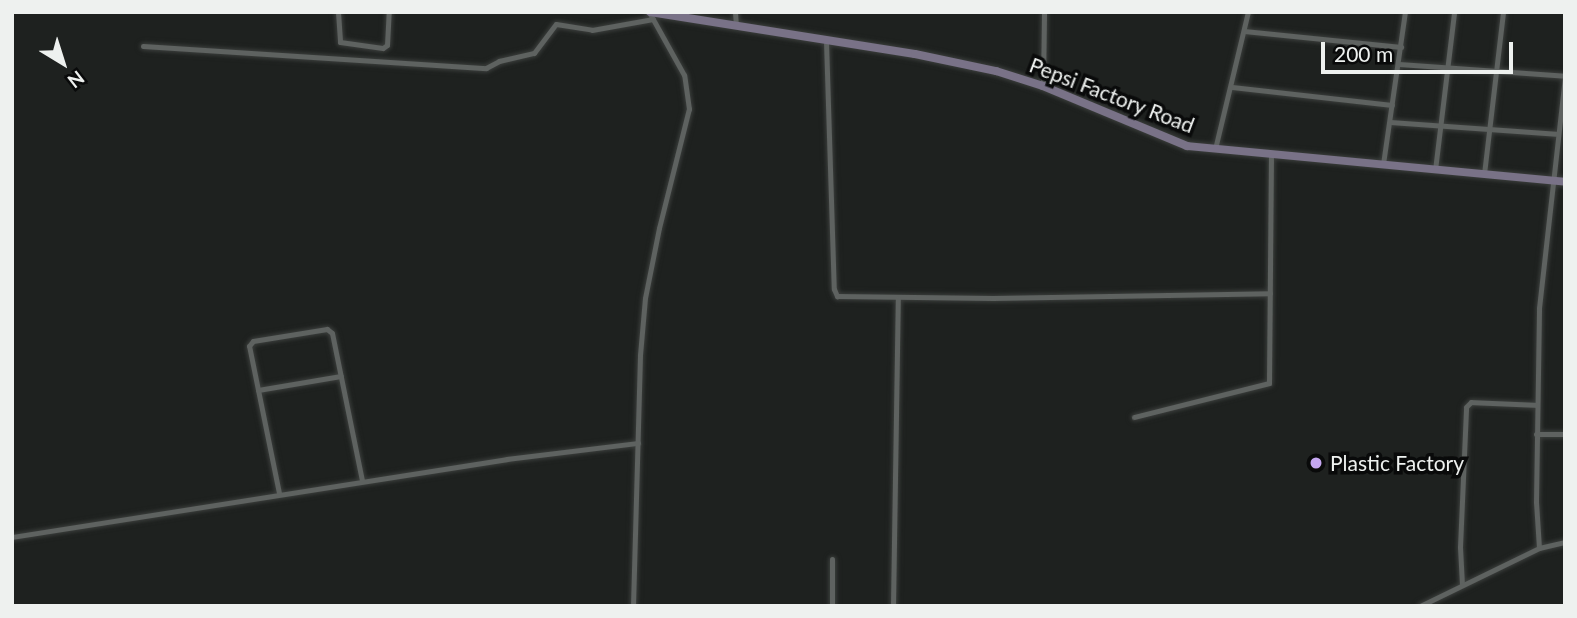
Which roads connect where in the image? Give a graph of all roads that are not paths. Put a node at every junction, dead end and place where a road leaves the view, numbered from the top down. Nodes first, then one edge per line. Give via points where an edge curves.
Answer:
1 (338, 12) edge
2 (389, 12) edge
3 (735, 12) edge
4 (1044, 12) edge
5 (1248, 12) edge
6 (1405, 12) edge
7 (1454, 12) edge
8 (1503, 12) edge
9 (651, 15) edge
10 (736, 26) junction
11 (1244, 31) junction
12 (826, 41) junction
13 (143, 46) dead end
14 (1401, 47) junction
15 (1399, 64) junction
16 (1448, 68) junction
17 (1495, 71) junction
18 (1565, 77) edge
19 (1043, 86) junction
20 (1232, 86) junction
21 (1392, 105) junction
22 (1390, 122) junction
23 (1439, 125) junction
24 (1488, 128) junction
25 (1556, 134) junction
26 (1215, 150) junction
27 (1271, 154) junction
28 (1383, 164) junction
29 (1435, 170) junction
30 (1484, 174) junction
31 (1552, 180) junction
32 (1565, 182) edge
33 (1269, 293) junction
34 (898, 298) junction
35 (341, 376) junction
36 (258, 390) junction
37 (1537, 405) junction
38 (1134, 417) dead end
39 (1536, 434) junction
40 (1565, 434) edge
41 (638, 443) junction
42 (362, 481) junction
43 (279, 494) junction
44 (12, 537) edge
45 (1565, 542) edge
46 (1539, 548) junction
47 (832, 559) dead end
48 (1462, 585) junction
49 (633, 606) edge
50 (832, 606) edge
51 (894, 606) edge
52 (1420, 606) edge

1 - 2 street via 337,38 342,44 383,48
3 - 10 street
4 - 19 street
5 - 11 street
6 - 14 street
7 - 16 street
8 - 17 street
9 - 10 main road, Pepsi Factory Road
9 - 13 street via 592,30 556,24 534,53 486,68
9 - 41 street via 684,75 689,109 645,298
10 - 12 main road, Pepsi Factory Road
11 - 14 street
11 - 20 street
12 - 19 main road, Pepsi Factory Road via 979,67
12 - 34 street via 834,289 841,298
14 - 15 street
15 - 16 street
15 - 21 street
16 - 17 street
16 - 23 street
17 - 18 street
17 - 24 street
18 - 25 street
19 - 26 main road, Pepsi Factory Road via 1171,140
20 - 21 street
20 - 26 street
21 - 22 street
22 - 23 street
22 - 28 street
23 - 24 street
23 - 29 street
24 - 25 street
24 - 30 street
25 - 31 street
26 - 27 main road, Pepsi Factory Road
27 - 28 main road, Pepsi Factory Road
27 - 33 street
28 - 29 main road, Pepsi Factory Road
29 - 30 main road, Pepsi Factory Road
30 - 31 main road, Pepsi Factory Road
31 - 32 main road, Pepsi Factory Road
31 - 37 street via 1539,308
33 - 34 street
33 - 38 street via 1269,383
34 - 51 street
35 - 36 street
35 - 36 street via 329,330 253,341 248,346
35 - 42 street
36 - 43 street
37 - 39 street
37 - 48 street via 1471,402 1466,407
39 - 40 street
39 - 46 street
41 - 42 street
41 - 49 street
42 - 43 street
43 - 44 street
45 - 46 street
46 - 48 street
47 - 50 street
48 - 52 street

